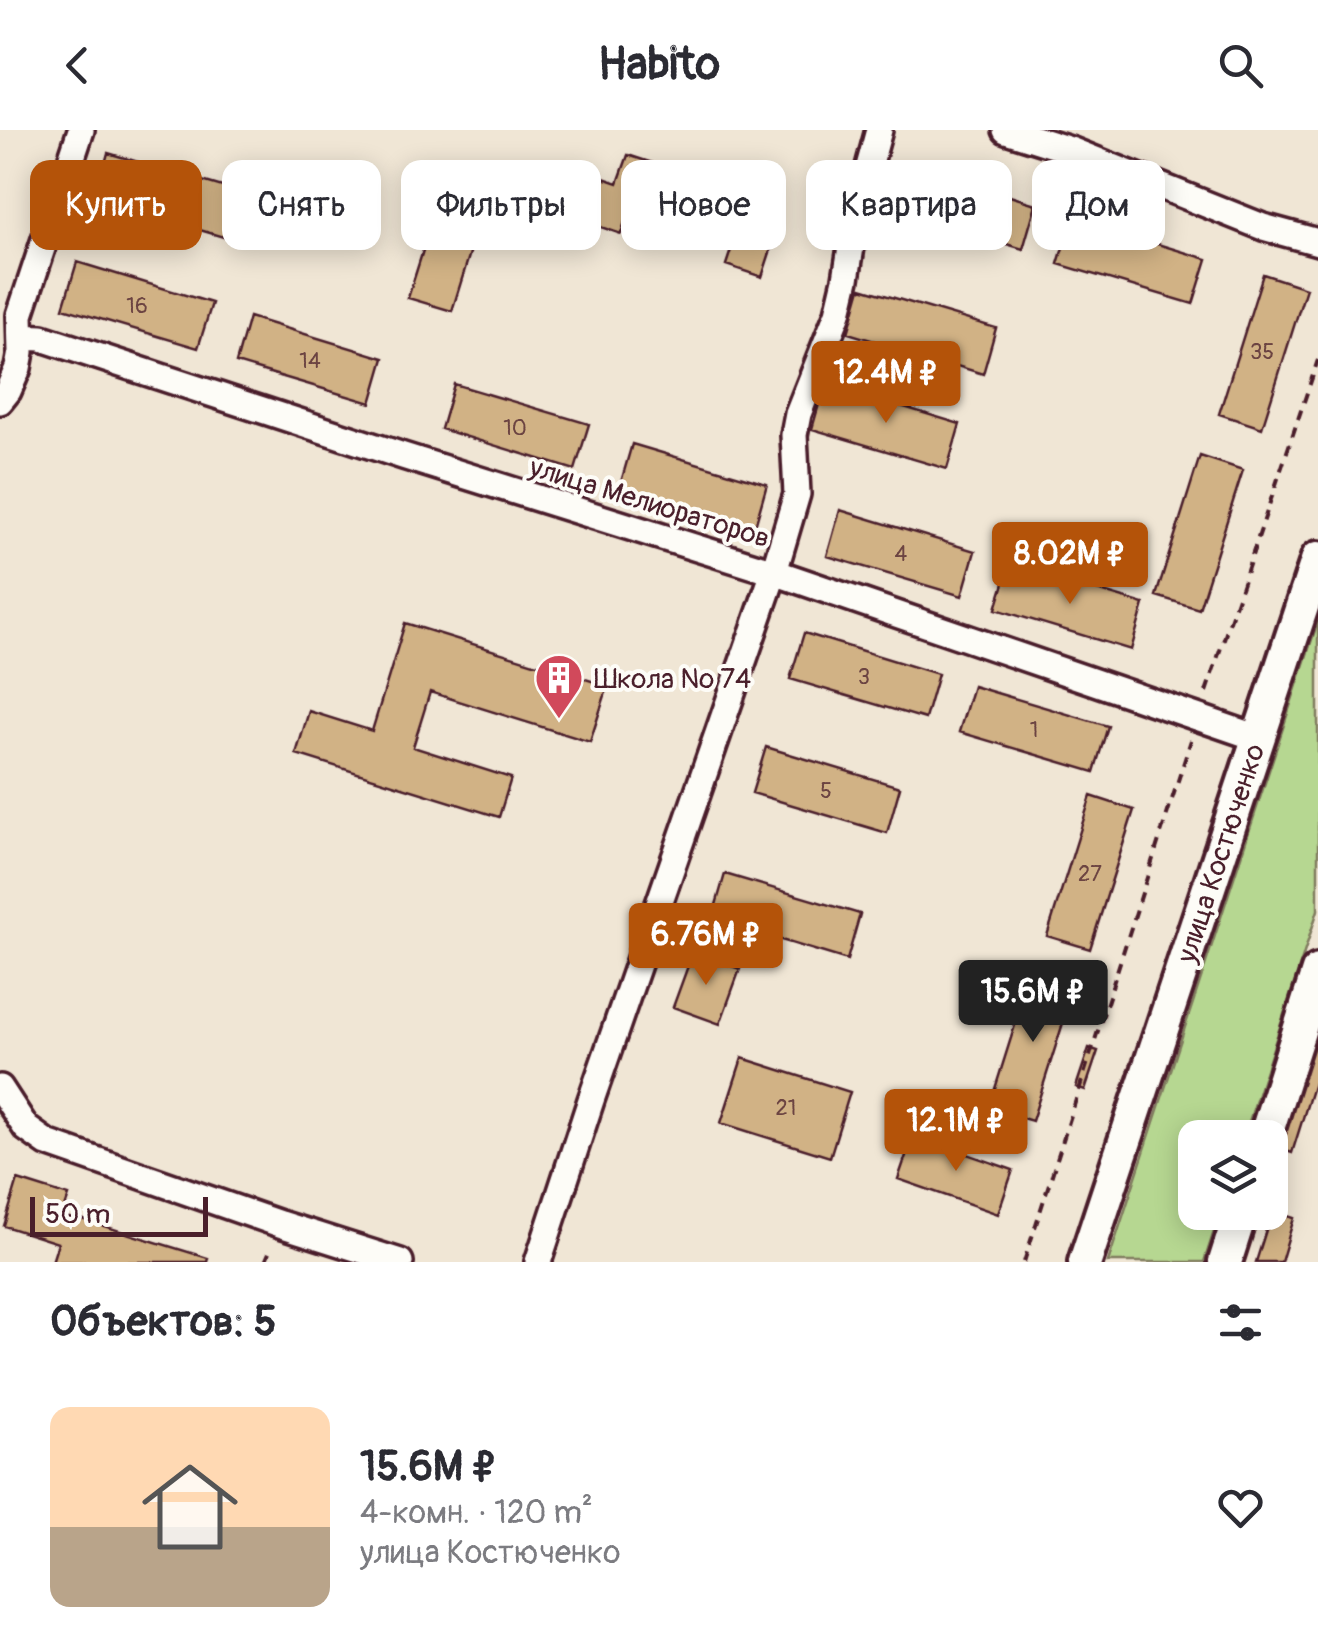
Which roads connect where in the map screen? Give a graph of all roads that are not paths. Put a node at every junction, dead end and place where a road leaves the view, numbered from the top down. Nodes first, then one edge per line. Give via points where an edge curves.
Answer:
1 (82, 130) edge
2 (879, 130) edge
3 (1006, 130) edge
4 (1318, 242) edge
5 (20, 337) junction
6 (0, 401) edge
7 (1318, 558) edge
8 (774, 572) junction
9 (1258, 738) junction
10 (1318, 970) edge
11 (0, 1088) edge
12 (1271, 1120) edge
13 (1235, 1230) edge
14 (400, 1262) edge
15 (538, 1262) edge
16 (1084, 1262) edge
17 (1225, 1262) edge

1 - 5 street via 20,316
2 - 8 street via 838,313 798,414 797,494
3 - 4 street
5 - 6 street via 18,368
5 - 8 street, улица Мелиораторов via 42,338
7 - 9 street, улица Костюченко
8 - 9 street, улица Мелиораторов
8 - 15 street
9 - 16 street, улица Костюченко
10 - 12 street
11 - 14 street via 26,1128 47,1143
13 - 17 street

